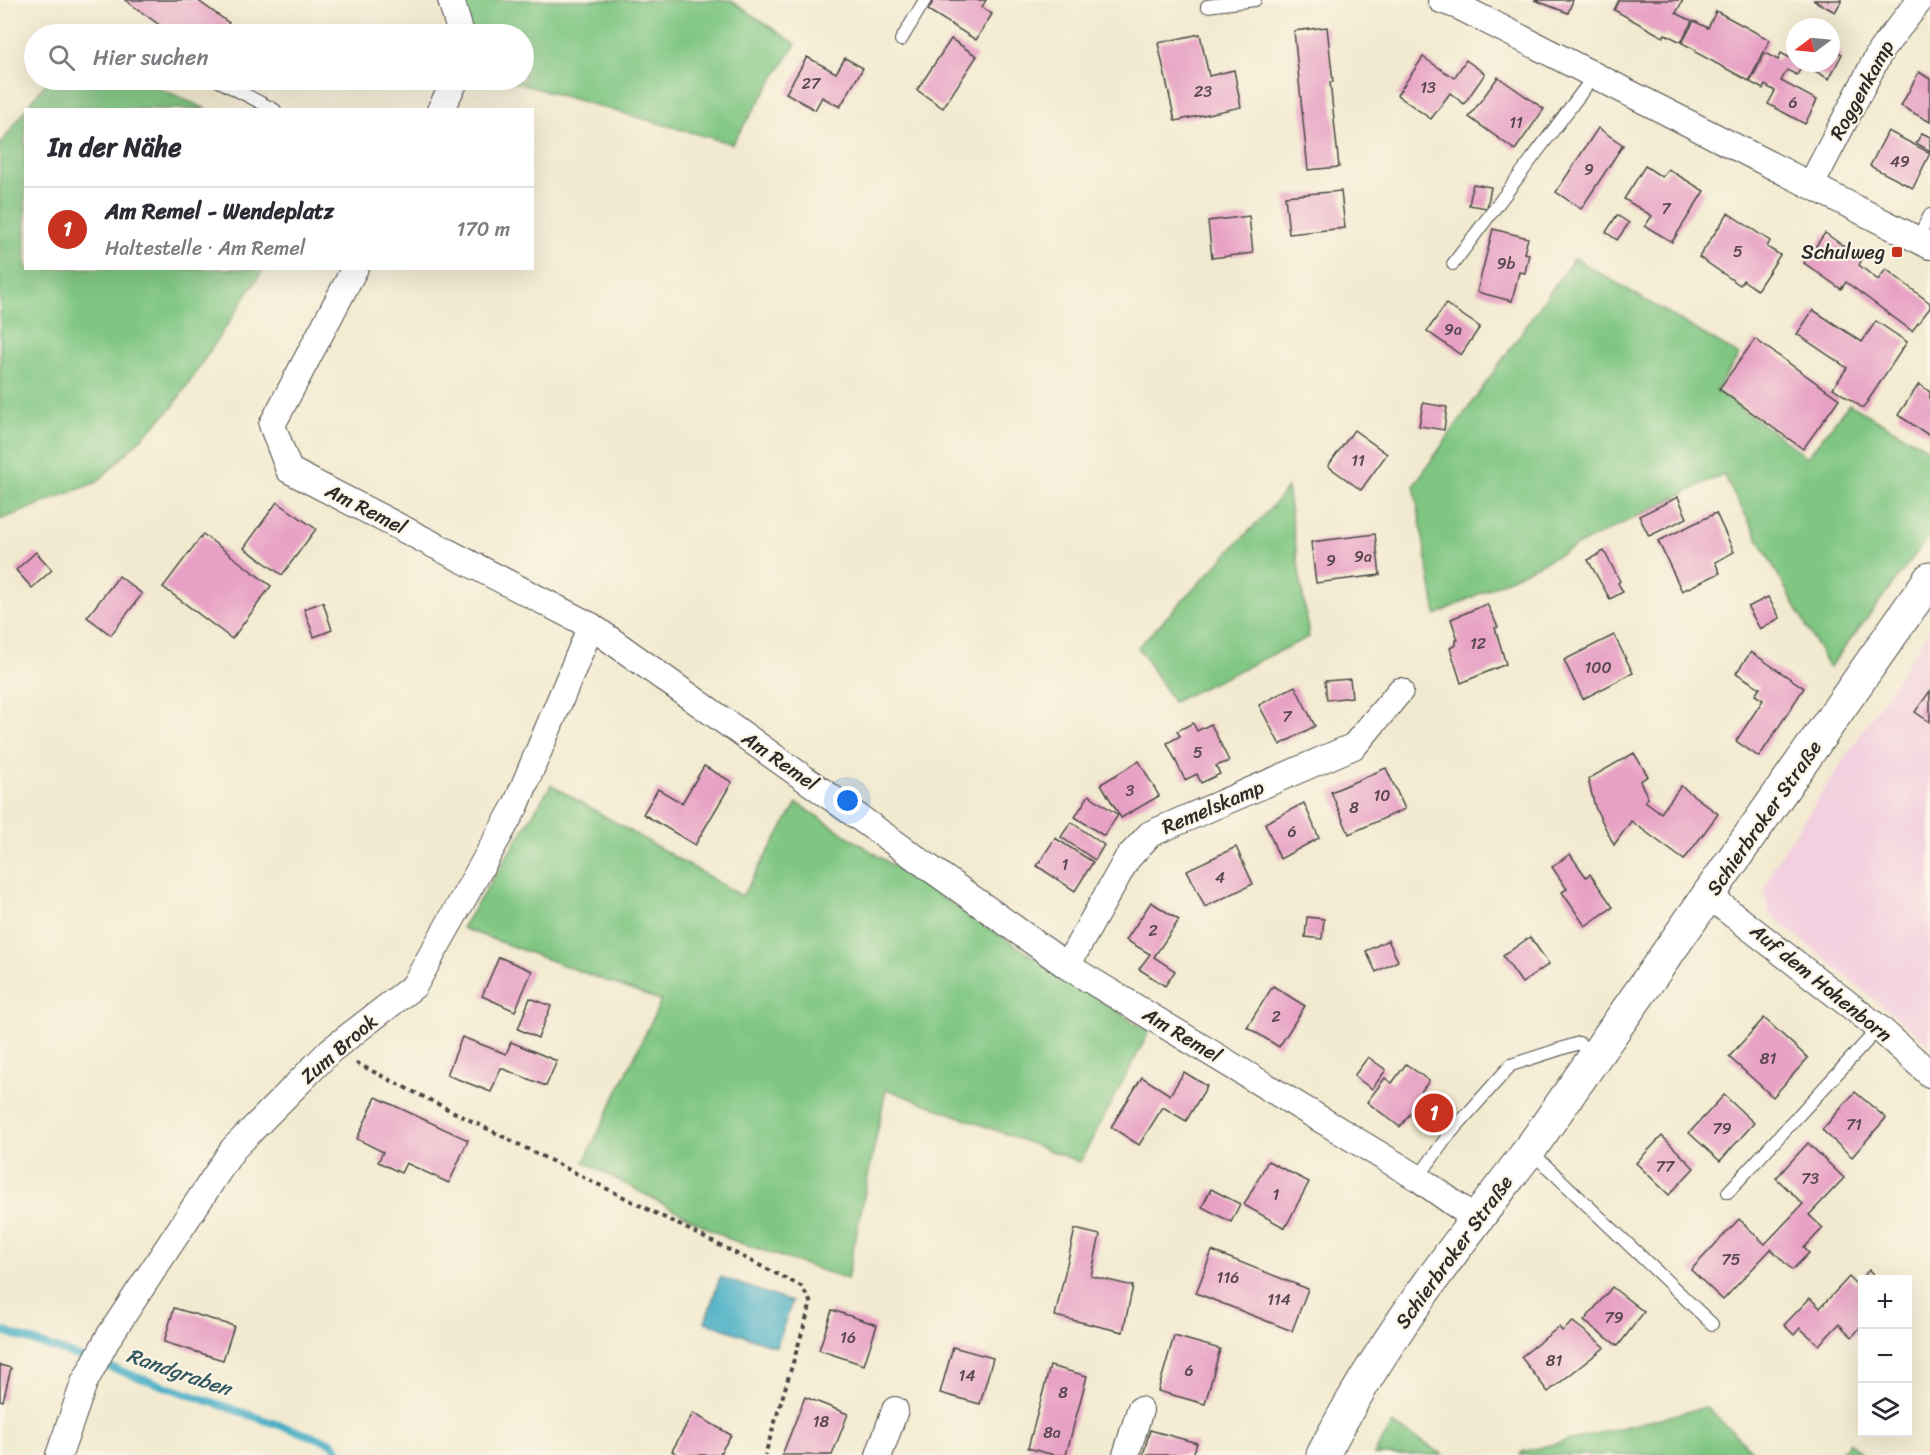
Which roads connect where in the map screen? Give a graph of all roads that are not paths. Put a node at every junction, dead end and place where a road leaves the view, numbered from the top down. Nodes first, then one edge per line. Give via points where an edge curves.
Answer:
1 (451, 0) edge
2 (925, 0) edge
3 (1255, 0) edge
4 (1441, 0) edge
5 (1920, 0) edge
6 (1207, 6) dead end
7 (458, 24) edge
8 (901, 40) dead end
9 (1594, 75) junction
10 (236, 90) edge
11 (451, 90) edge
12 (271, 108) edge
13 (441, 108) edge
14 (1810, 185) junction
15 (1930, 215) edge
16 (1923, 243) edge
17 (1453, 264) dead end
18 (354, 270) edge
19 (1930, 579) edge
20 (591, 626) junction
21 (1401, 691) dead end
22 (1709, 896) junction
23 (1067, 966) junction
24 (1878, 1028) junction
25 (1595, 1055) junction
26 (1930, 1074) edge
27 (1528, 1152) junction
28 (1418, 1178) junction
29 (1728, 1192) dead end
30 (1476, 1219) junction
31 (1712, 1324) dead end
32 (895, 1410) dead end
33 (1140, 1410) dead end
34 (59, 1455) edge
35 (879, 1455) edge
36 (1126, 1455) edge
37 (1323, 1455) edge

1 - 7 street
2 - 8 lane
3 - 6 lane
4 - 9 street
5 - 14 street, Roggenkamp via 1881,50
9 - 14 street
9 - 17 lane
10 - 12 lane
11 - 13 street
14 - 16 street
15 - 16 lane
18 - 20 street, Am Remel via 272,425 289,470
19 - 22 main road, Schierbroker Straße
20 - 23 street, Am Remel
20 - 34 street, Zum Brook via 516,805 414,986 332,1050 233,1149 108,1338 84,1383
21 - 23 street, Remelskamp via 1354,746 1150,834 1127,859
22 - 24 street, Auf dem Hohenborn
22 - 25 main road, Schierbroker Straße
23 - 28 street, Am Remel
24 - 26 street, Auf dem Hohenborn
24 - 29 lane
25 - 27 main road, Schierbroker Straße
25 - 28 lane via 1579,1044 1510,1065 1447,1137
27 - 30 main road, Schierbroker Straße
27 - 31 lane
28 - 30 street, Am Remel
30 - 37 main road, Schierbroker Straße via 1367,1376
32 - 35 street
33 - 36 street

